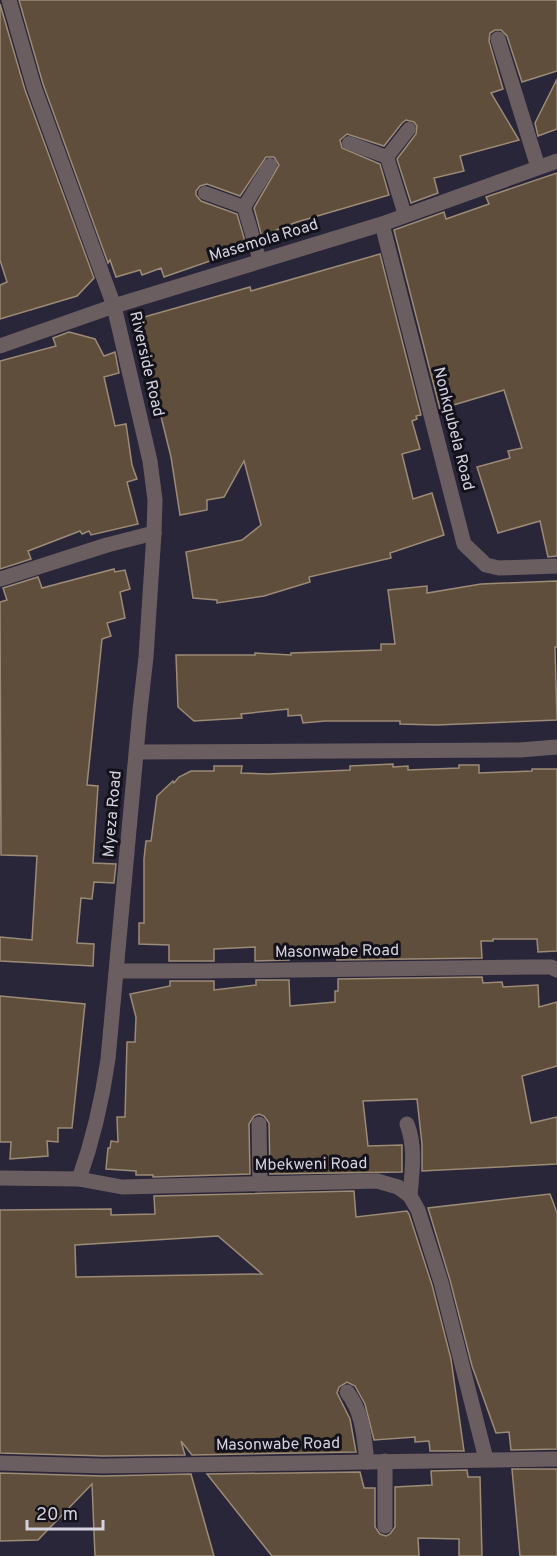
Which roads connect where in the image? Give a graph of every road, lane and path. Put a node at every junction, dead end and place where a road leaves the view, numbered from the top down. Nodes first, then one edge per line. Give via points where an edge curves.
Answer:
1 (9, 0) edge
2 (498, 39) dead end
3 (409, 129) dead end
4 (349, 143) dead end
5 (387, 157) junction
6 (557, 161) edge
7 (270, 165) dead end
8 (538, 167) junction
9 (205, 194) dead end
10 (244, 207) junction
11 (405, 215) junction
12 (382, 224) junction
13 (260, 261) junction
14 (114, 306) junction
15 (0, 346) edge
16 (154, 533) junction
17 (557, 566) edge
18 (0, 579) edge
19 (557, 747) edge
20 (137, 752) junction
21 (117, 970) junction
22 (557, 970) edge
23 (259, 1124) dead end
24 (407, 1124) dead end
25 (0, 1178) edge
26 (79, 1179) junction
27 (260, 1184) junction
28 (410, 1196) junction
29 (347, 1392) dead end
30 (486, 1459) junction
31 (557, 1459) edge
32 (385, 1461) junction
33 (367, 1462) junction
34 (0, 1463) edge
35 (385, 1526) dead end

1 - 14 street, Riverside Road via 34,87
2 - 8 street
3 - 5 lane
4 - 5 lane
5 - 11 lane
6 - 8 street, Masemola Road
7 - 10 lane
8 - 11 street, Masemola Road
9 - 10 lane
10 - 13 lane
11 - 12 street, Masemola Road
12 - 13 street, Masemola Road
12 - 17 street, Nonkqubela Road via 464,544 486,565
13 - 14 street, Masemola Road
14 - 15 street, Masemola Road
14 - 16 street, Riverside Road via 150,460
16 - 18 street
16 - 20 street, Riverside Road
19 - 20 street, Myeza Road
20 - 21 street, Myeza Road
21 - 22 street, Masonwabe Road
21 - 26 street, Myeza Road via 101,1105
23 - 27 street
24 - 28 street via 412,1142
25 - 26 street
26 - 27 street, Mbekweni Road via 122,1187
27 - 28 street, Mbekweni Road via 377,1181 398,1187
28 - 30 street via 441,1282
29 - 33 street via 360,1415
30 - 31 street, Masonwabe Road
30 - 32 street, Masonwabe Road
32 - 33 street, Masonwabe Road
32 - 35 street
33 - 34 street, Masonwabe Road via 103,1466

